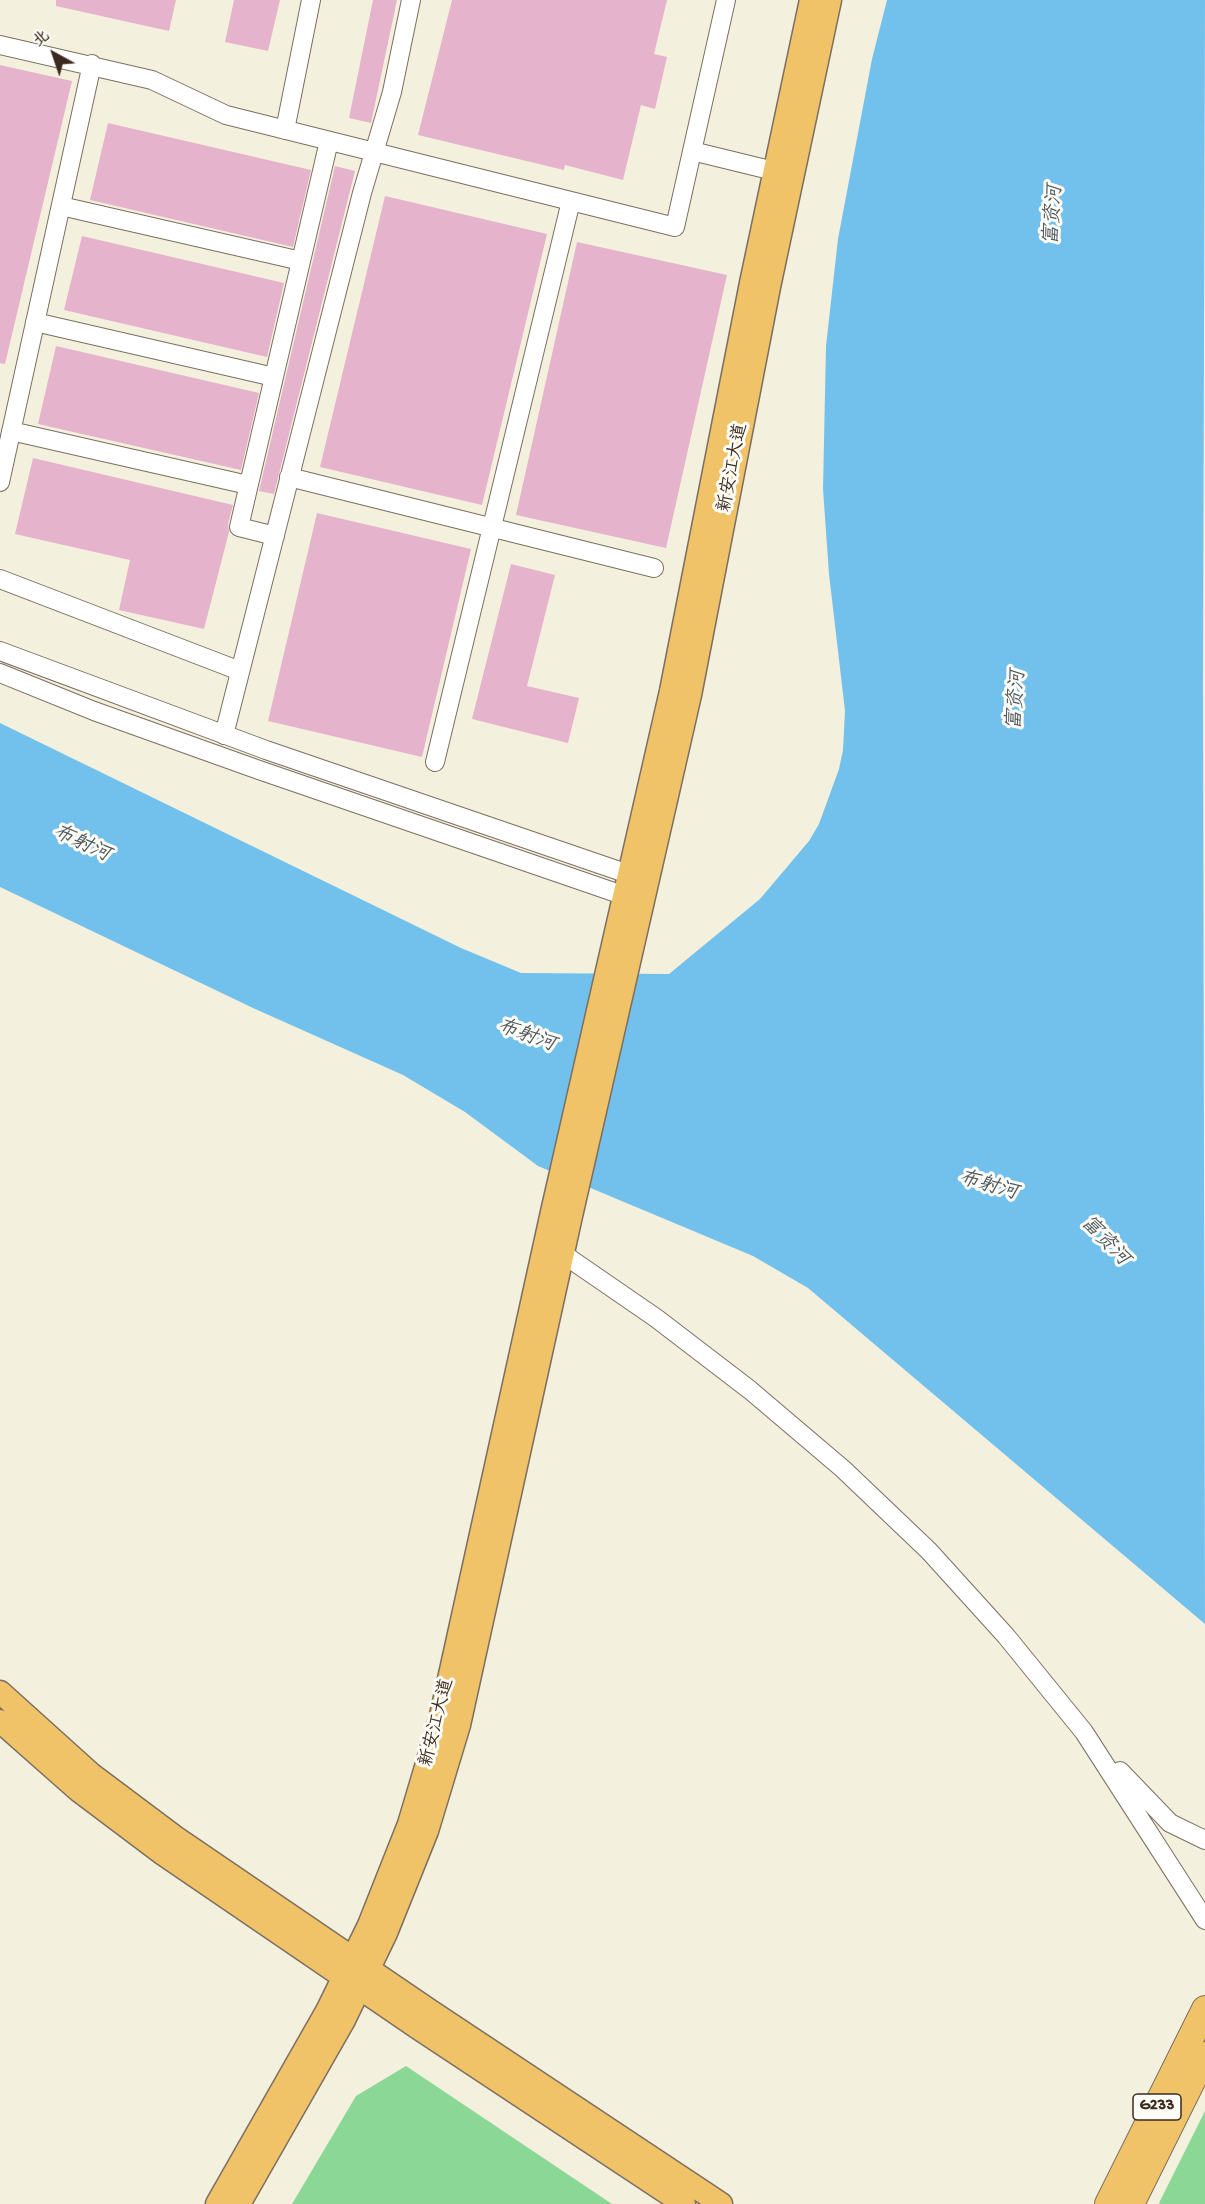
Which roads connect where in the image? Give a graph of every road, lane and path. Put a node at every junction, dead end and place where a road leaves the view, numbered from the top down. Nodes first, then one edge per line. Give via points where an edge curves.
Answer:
1 (311, 0) edge
2 (411, 0) edge
3 (726, 0) edge
4 (810, 0) edge
5 (830, 0) edge
6 (0, 45) edge
7 (92, 64) junction
8 (285, 130) junction
9 (329, 141) junction
10 (692, 151) junction
11 (374, 152) junction
12 (774, 171) junction
13 (570, 201) junction
14 (61, 206) junction
15 (301, 261) junction
16 (35, 322) junction
17 (274, 377) junction
18 (11, 431) junction
19 (289, 477) junction
20 (0, 482) edge
21 (248, 485) junction
22 (491, 528) junction
23 (275, 536) junction
24 (654, 568) dead end
25 (0, 579) edge
26 (0, 651) edge
27 (0, 672) edge
28 (240, 672) junction
29 (224, 735) junction
30 (435, 762) dead end
31 (636, 888) junction
32 (563, 1206) junction
33 (563, 1254) junction
34 (0, 1692) edge
35 (0, 1721) edge
36 (1084, 1732) junction
37 (1205, 1840) edge
38 (1205, 1920) edge
39 (356, 1973) junction
40 (1205, 2009) edge
41 (1205, 2055) edge
42 (217, 2204) edge
43 (239, 2204) edge
44 (684, 2204) edge
45 (721, 2204) edge
46 (1108, 2204) edge
47 (1131, 2204) edge

1 - 8 street
2 - 11 street via 392,92
3 - 10 street
4 - 12 main road, 新安江大道
5 - 31 main road, 新安江大道 via 769,287 690,695
6 - 7 street
7 - 8 street via 152,80 226,115
7 - 14 street
8 - 9 street
9 - 11 street
9 - 15 street
10 - 12 street
10 - 13 street via 675,227
11 - 13 street
11 - 19 street
12 - 31 main road, 新安江大道
13 - 22 street
14 - 15 street
14 - 16 street
15 - 17 street
16 - 17 street
16 - 18 street
17 - 21 street
18 - 20 street
18 - 21 street
19 - 22 street
19 - 23 street
21 - 23 street via 239,526
22 - 24 street
22 - 30 street
23 - 28 street
25 - 28 street
26 - 29 street
27 - 31 street via 94,711 259,770
28 - 29 street
29 - 31 street
31 - 32 main road, 新安江大道
32 - 33 main road, 新安江大道
32 - 39 main road, 新安江大道 via 440,1720 409,1824
33 - 36 street via 702,1352 843,1469 968,1593
33 - 39 main road, 新安江大道 via 459,1725 427,1831
34 - 39 main road via 132,1806
35 - 39 main road via 120,1823
36 - 37 street via 1159,1814 1181,1831
36 - 38 street
39 - 42 main road, 新安江大道
39 - 43 main road, 新安江大道
39 - 44 main road
39 - 45 main road
40 - 46 highway, G233
41 - 47 highway, G233

